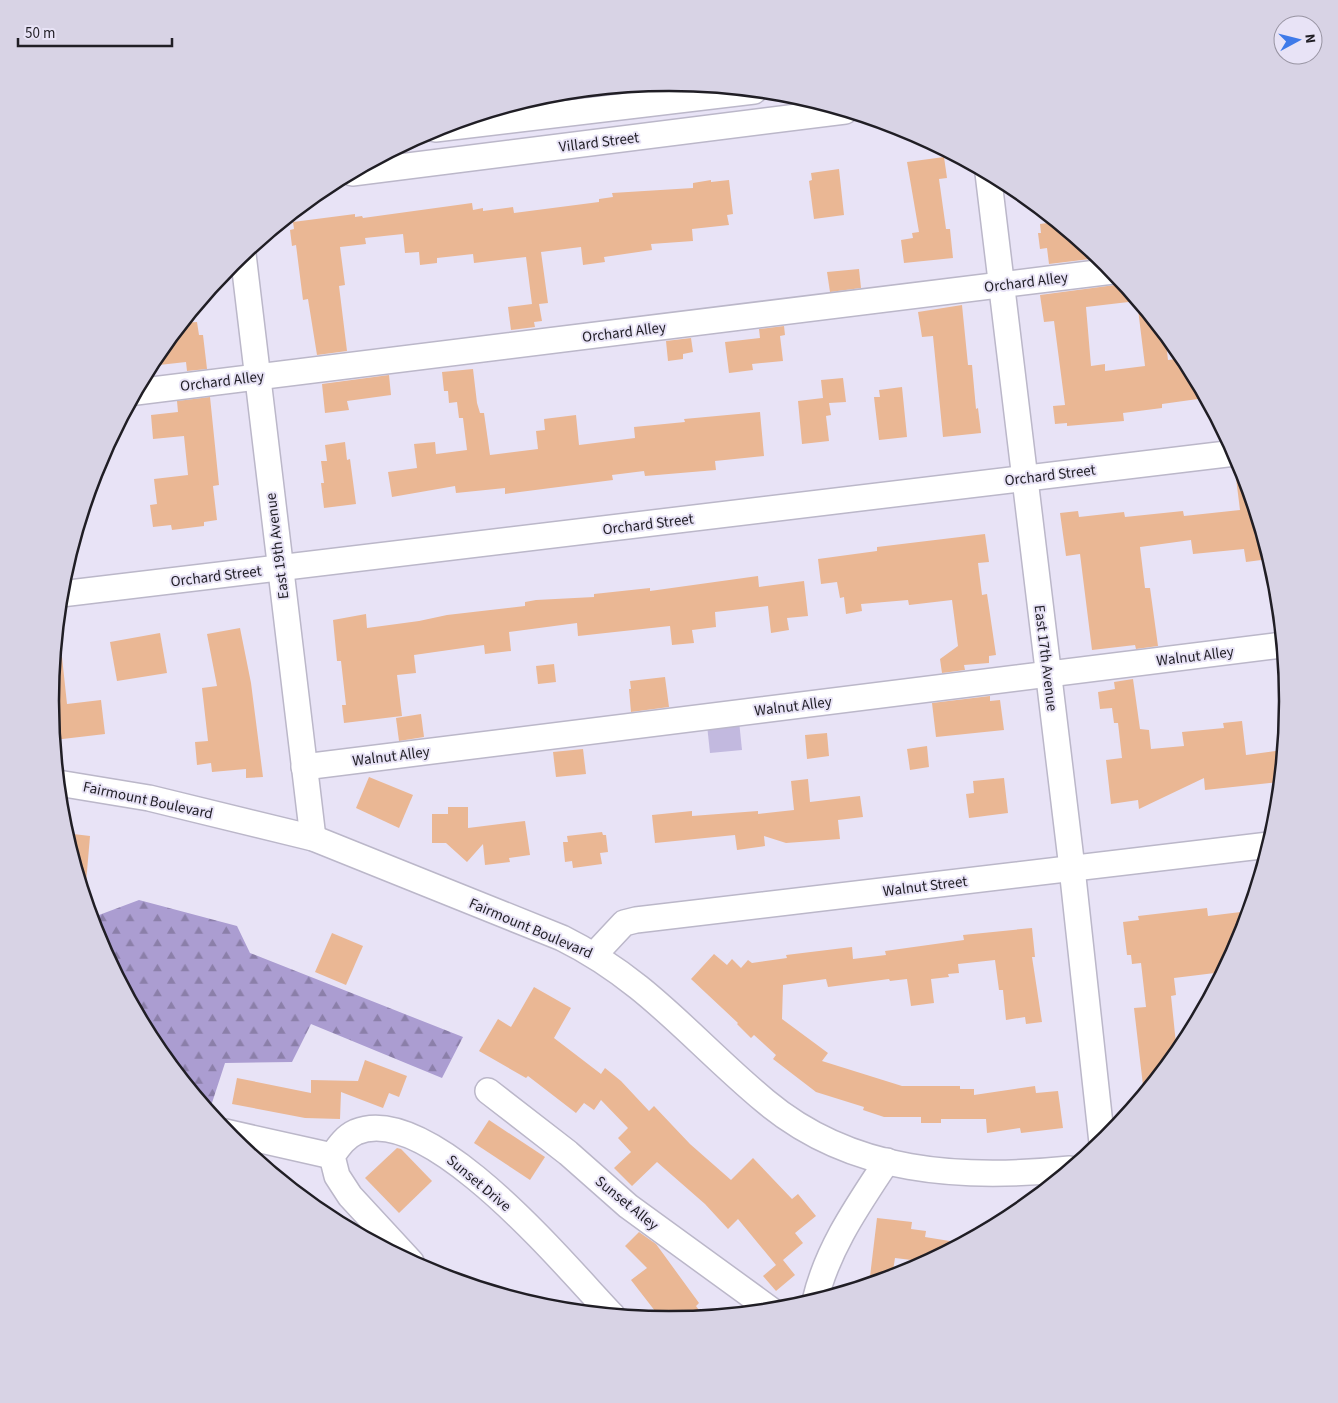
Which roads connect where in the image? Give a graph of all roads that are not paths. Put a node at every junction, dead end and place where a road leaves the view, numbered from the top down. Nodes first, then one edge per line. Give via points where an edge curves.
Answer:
1 (726, 94) edge
2 (830, 113) edge
3 (471, 125) edge
4 (370, 170) edge
5 (989, 182) edge
6 (244, 264) edge
7 (1103, 272) edge
8 (1001, 285) junction
9 (257, 377) junction
10 (144, 391) edge
11 (1226, 454) edge
12 (1024, 478) junction
13 (280, 568) junction
14 (68, 593) edge
15 (1276, 646) edge
16 (1048, 674) junction
17 (304, 767) junction
18 (64, 784) edge
19 (312, 838) junction
20 (1262, 845) edge
21 (1072, 868) junction
22 (595, 954) junction
23 (488, 1091) dead end
24 (1101, 1133) edge
25 (240, 1135) edge
26 (332, 1156) junction
27 (887, 1162) junction
28 (1058, 1171) edge
29 (399, 1249) edge
30 (817, 1293) edge
31 (763, 1304) edge
32 (606, 1308) edge

1 - 3 street
2 - 4 street, Villard Street
5 - 8 street, East 17th Avenue
6 - 9 street, East 19th Avenue
7 - 8 street, Orchard Alley
8 - 9 street, Orchard Alley
8 - 12 street, East 17th Avenue
9 - 10 street, Orchard Alley
9 - 13 street, East 19th Avenue
11 - 12 street, Orchard Street
12 - 13 street, Orchard Street
12 - 16 street, East 17th Avenue
13 - 14 street, Orchard Street
13 - 17 street, East 19th Avenue
15 - 16 street, Walnut Alley
16 - 17 street, Walnut Alley
16 - 21 street, East 17th Avenue
17 - 19 street, East 19th Avenue
18 - 19 street, Fairmount Boulevard via 148,798
19 - 22 street, Fairmount Boulevard
20 - 21 street, Walnut Street
21 - 22 street, Walnut Street via 624,922
21 - 24 street, East 17th Avenue
22 - 27 street, Fairmount Boulevard via 658,1001 745,1083 800,1127 837,1146
23 - 31 street, Sunset Alley via 568,1153 628,1206
25 - 26 street
26 - 29 street via 337,1176 350,1196
26 - 32 street, Sunset Drive via 344,1140 357,1132 376,1128 400,1131 431,1146 454,1159 512,1209
27 - 28 street, Fairmount Boulevard via 972,1174
27 - 30 street via 832,1252

